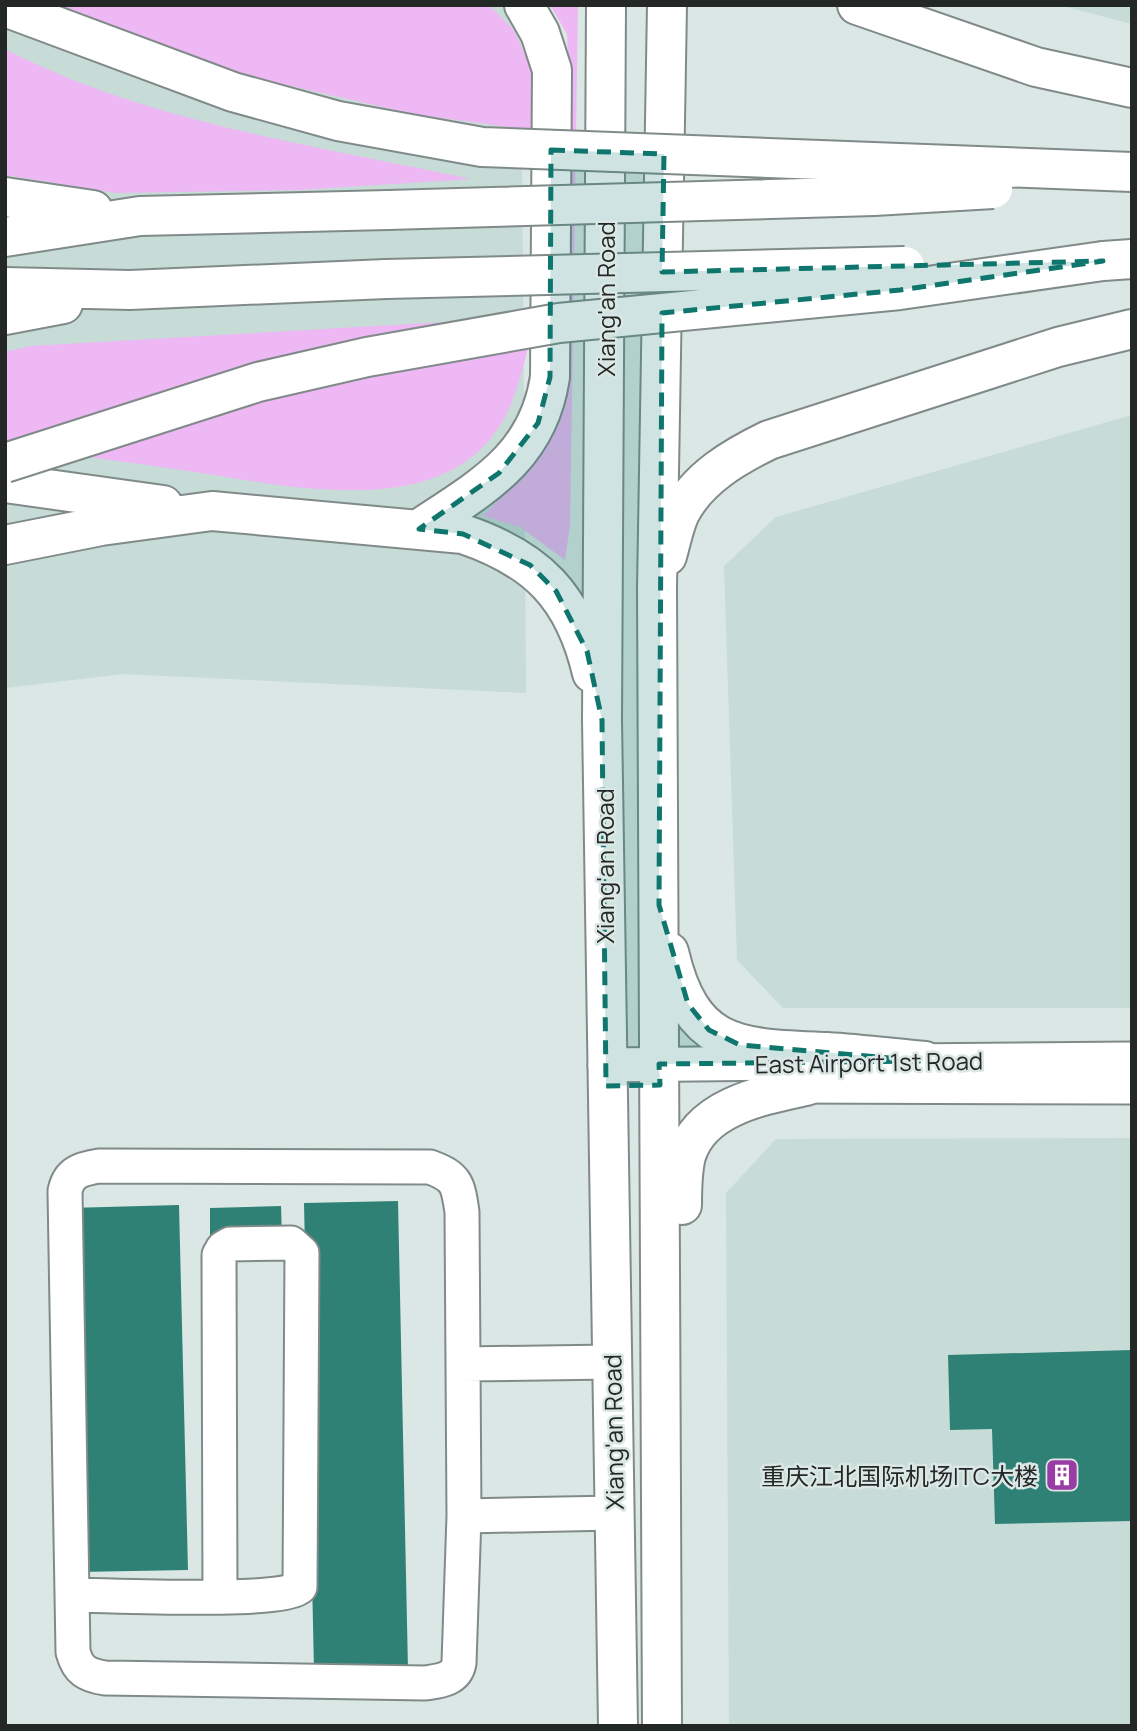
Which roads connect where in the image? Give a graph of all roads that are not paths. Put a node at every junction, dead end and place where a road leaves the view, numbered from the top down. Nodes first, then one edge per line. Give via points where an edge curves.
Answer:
1 (524, 5) edge
2 (607, 5) edge
3 (667, 5) edge
4 (858, 5) edge
5 (5, 7) edge
6 (1132, 88) edge
7 (1132, 172) edge
8 (1132, 180) edge
9 (5, 197) edge
10 (141, 216) junction
11 (5, 237) edge
12 (1117, 260) edge
13 (5, 287) edge
14 (130, 290) junction
15 (5, 315) edge
16 (1132, 329) edge
17 (5, 463) edge
18 (5, 482) edge
19 (212, 511) junction
20 (419, 528) junction
21 (5, 545) edge
22 (657, 588) junction
23 (602, 720) junction
24 (659, 905) junction
25 (1132, 1059) edge
26 (925, 1061) junction
27 (606, 1075) junction
28 (659, 1075) junction
29 (806, 1086) junction
30 (1132, 1087) edge
31 (660, 1345) junction
32 (611, 1362) junction
33 (464, 1364) junction
34 (464, 1516) junction
35 (615, 1530) junction
36 (72, 1595) junction
37 (220, 1597) junction
38 (662, 1672) junction
39 (596, 1726) edge
40 (618, 1726) edge
41 (662, 1726) edge
42 (673, 1726) edge

1 - 20 main road via 540,33 552,70 547,398 521,452 499,473
2 - 23 main road, Xiang'an Road
3 - 22 main road, Xiang'an Road
4 - 6 main road via 1036,67
5 - 7 main road, bridge via 233,92 338,121 482,147
8 - 10 main road, bridge via 874,196
9 - 10 main road
10 - 11 main road
12 - 14 main road, bridge
12 - 17 main road, bridge via 900,290 559,323 367,356 258,382
13 - 14 main road
14 - 15 main road
16 - 22 main road via 1058,347 768,440 741,453 698,488 680,514
18 - 19 main road
19 - 20 main road
19 - 21 main road
20 - 23 main road via 463,534 498,546 530,565 556,591 575,620 587,651
22 - 24 main road, Xiang'an Road
23 - 27 main road, Xiang'an Road
24 - 26 main road via 671,961 688,1004 709,1030 724,1039 759,1049
24 - 28 main road, Xiang'an Road
25 - 26 street, East Airport 1st Road
26 - 28 street, East Airport 1st Road
27 - 28 street, East Airport 1st Road
27 - 32 main road, Xiang'an Road
28 - 29 street, East Airport 1st Road
28 - 31 main road, Xiang'an Road
29 - 30 street, East Airport 1st Road
29 - 31 main road via 747,1100 708,1124 695,1139 686,1155 681,1257
31 - 38 main road, Xiang'an Road
32 - 33 street
32 - 35 main road, Xiang'an Road
33 - 34 street
33 - 36 street via 462,1212 459,1187 449,1174 430,1167 80,1169 67,1181 65,1191
34 - 35 street
34 - 36 street via 458,1663 454,1674 437,1682 94,1676 77,1666 73,1652
35 - 39 main road via 597,1615
35 - 40 main road, Xiang'an Road
36 - 37 street
37 - 37 street via 280,1595 300,1587 302,1253 291,1243 230,1244 219,1255
38 - 41 main road, Xiang'an Road
38 - 42 main road

